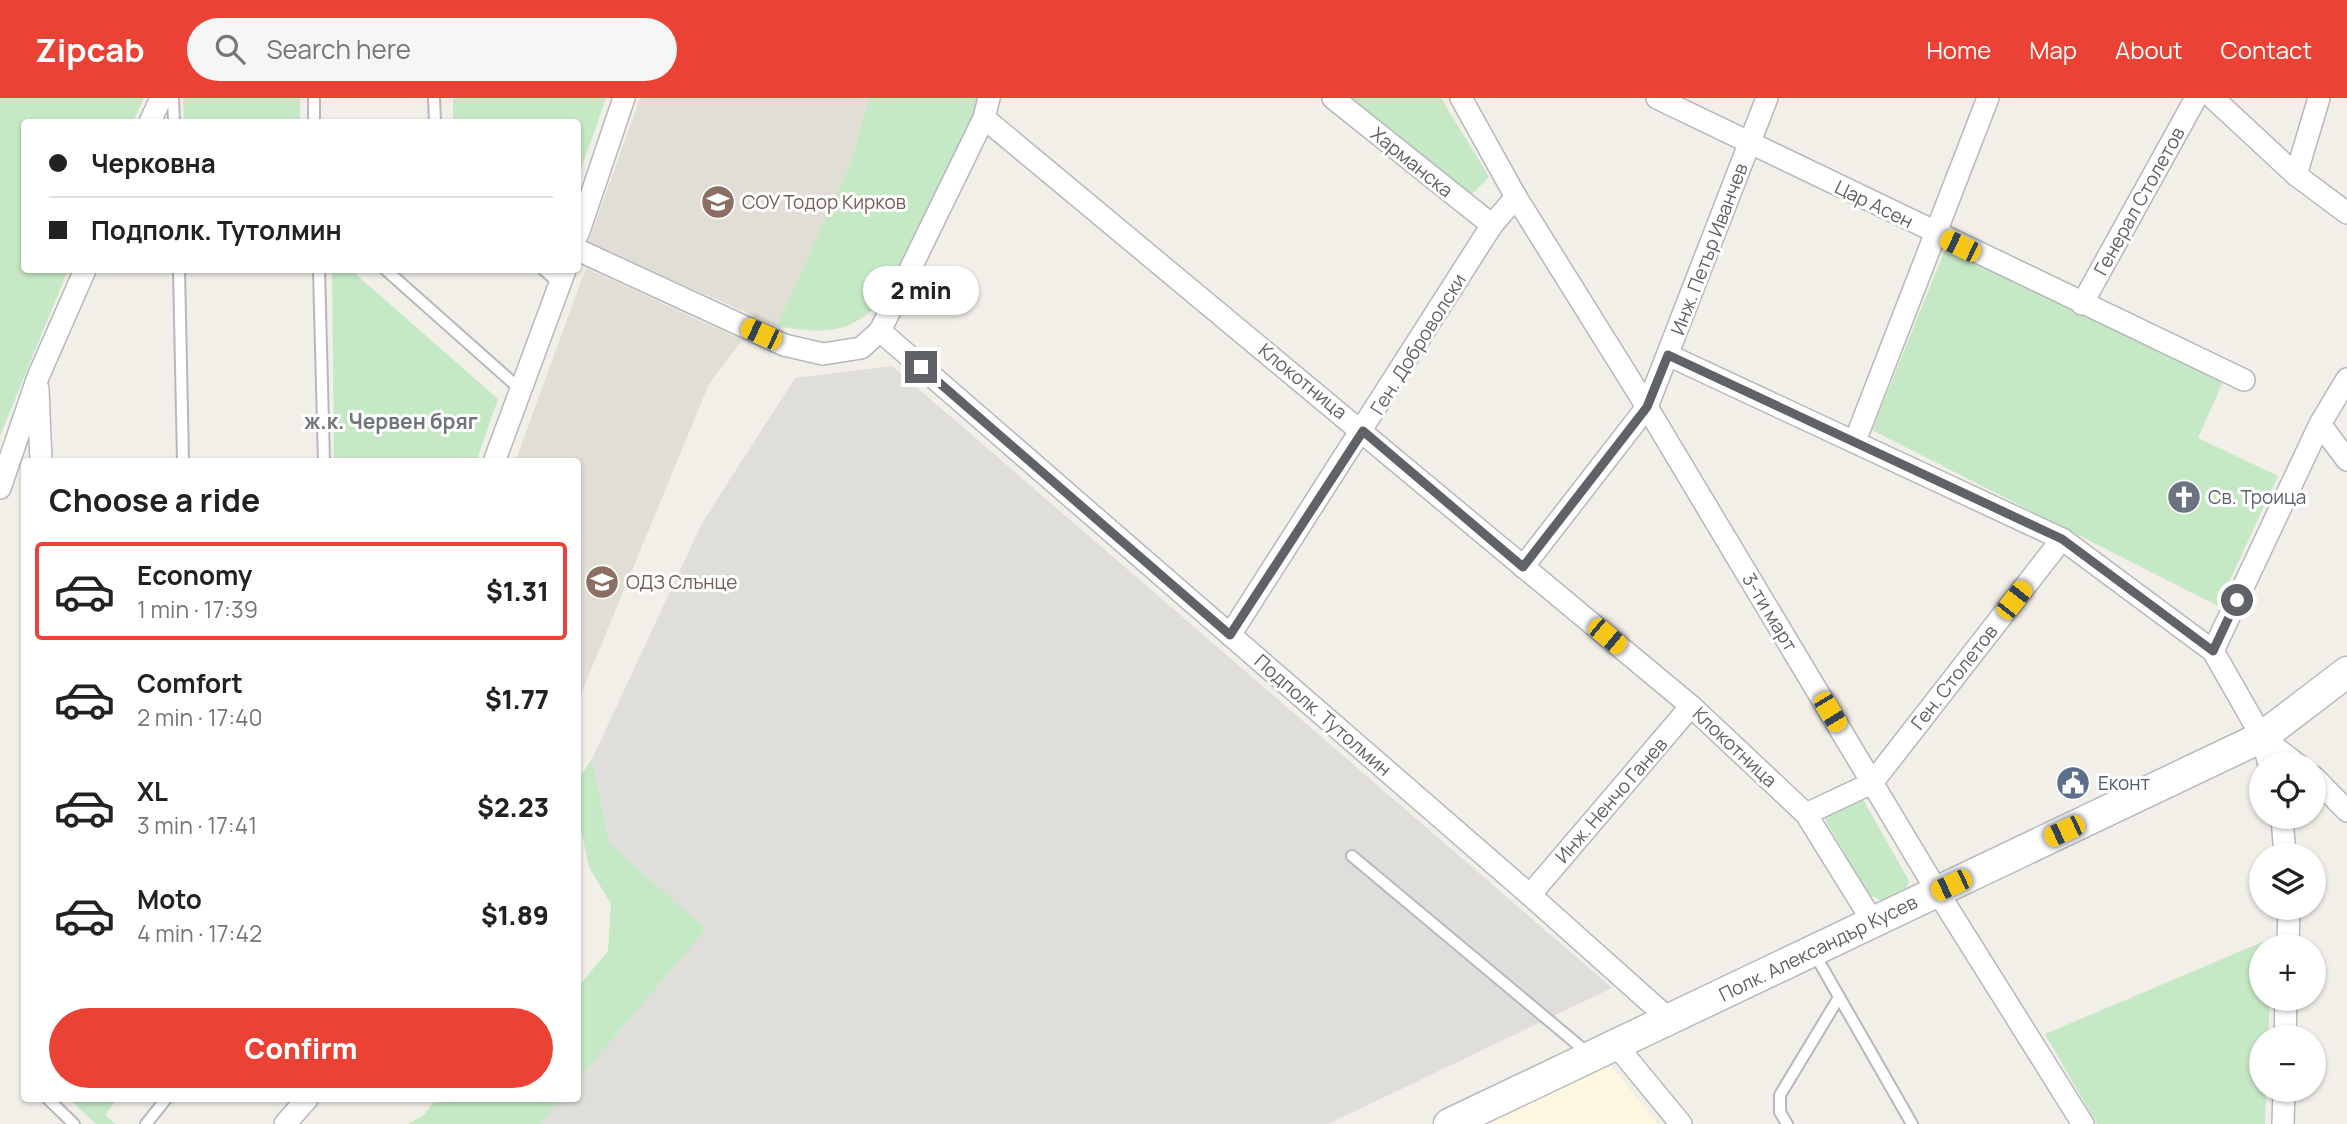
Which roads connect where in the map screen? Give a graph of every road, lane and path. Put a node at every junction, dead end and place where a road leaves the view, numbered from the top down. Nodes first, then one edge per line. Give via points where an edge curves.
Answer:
1 (161, 98) edge
2 (173, 98) edge
3 (314, 98) edge
4 (434, 98) edge
5 (624, 98) edge
6 (1333, 98) edge
7 (1657, 98) edge
8 (1768, 98) edge
9 (1988, 98) edge
10 (2196, 98) edge
11 (2213, 98) edge
12 (2319, 98) edge
13 (1468, 101) edge
14 (986, 108) edge
15 (151, 119) edge
16 (174, 119) edge
17 (314, 119) edge
18 (435, 119) edge
19 (1750, 143) junction
20 (2297, 175) junction
21 (1516, 197) junction
22 (2347, 213) edge
23 (581, 225) edge
24 (1492, 225) junction
25 (1936, 234) junction
26 (581, 251) edge
27 (84, 273) edge
28 (179, 273) edge
29 (318, 273) edge
30 (389, 273) edge
31 (556, 274) edge
32 (2082, 304) junction
33 (880, 331) junction
34 (1668, 355) junction
35 (38, 377) junction
36 (2347, 379) edge
37 (2244, 380) dead end
38 (521, 390) junction
39 (1647, 407) junction
40 (2320, 424) junction
41 (1363, 431) junction
42 (1855, 441) junction
43 (41, 458) edge
44 (183, 458) edge
45 (324, 458) edge
46 (496, 458) edge
47 (2347, 460) edge
48 (0, 488) edge
49 (2062, 539) junction
50 (1523, 567) junction
51 (1230, 635) junction
52 (2213, 651) junction
53 (2347, 672) edge
54 (1691, 706) junction
55 (2266, 751) edge
56 (1872, 783) junction
57 (2326, 789) edge
58 (2347, 811) edge
59 (1806, 814) junction
60 (1352, 856) dead end
61 (1937, 891) junction
62 (1530, 895) junction
63 (1873, 922) junction
64 (1812, 951) junction
65 (1838, 999) junction
66 (1669, 1019) junction
67 (1604, 1050) junction
68 (51, 1102) edge
69 (164, 1102) edge
70 (304, 1102) edge
71 (2284, 1102) edge
72 (74, 1124) edge
73 (146, 1124) edge
74 (285, 1124) edge
75 (1449, 1124) edge
76 (1681, 1124) edge
77 (1787, 1124) edge
78 (1912, 1124) edge
79 (2083, 1124) edge
80 (2283, 1124) edge

1 - 15 street
2 - 16 lane
3 - 17 lane
4 - 18 lane
5 - 23 street
6 - 24 street, Харманска
7 - 19 street, Цар Асен
8 - 19 street, Инж. Петър Иванчев
9 - 25 street
10 - 32 street, Генерал Столетов
11 - 20 street
12 - 20 street
13 - 21 street, 3-ти март
14 - 33 street
14 - 41 street, Клокотница
19 - 25 street, Цар Асен
19 - 34 street, Инж. Петър Иванчев
20 - 22 street
21 - 24 street, Ген. Доброволски
21 - 39 street, 3-ти март
24 - 41 street, Ген. Доброволски
25 - 32 street, Цар Асен
25 - 42 street
26 - 33 street via 784,345 823,354 861,348
27 - 35 street
28 - 44 lane
29 - 45 lane
30 - 38 lane
31 - 38 street
32 - 37 street, Цар Асен
33 - 51 street, Подполк. Тутолмин
34 - 39 street, Инж. Петър Иванчев
34 - 42 street
35 - 43 street
35 - 48 street
36 - 40 street
38 - 46 street
39 - 50 street, Инж. Петър Иванчев
39 - 56 street, 3-ти март
40 - 47 street
40 - 52 street
41 - 50 street, Клокотница
41 - 51 street, Ген. Доброволски
42 - 49 street
49 - 52 street
49 - 56 street, Ген. Столетов
50 - 54 street, Клокотница
51 - 62 street, Подполк. Тутолмин
52 - 55 street
53 - 55 street, Полк. Александър Кусев
54 - 59 street, Клокотница
54 - 62 street, Инж. Ненчо Ганев
55 - 61 street, Полк. Александър Кусев
56 - 59 street
56 - 61 street, 3-ти март
57 - 58 street
59 - 63 street, Клокотница
60 - 67 lane
61 - 63 street, Полк. Александър Кусев
61 - 79 street, 3-ти март
62 - 66 street, Подполк. Тутолмин
63 - 64 street, Полк. Александър Кусев
64 - 65 lane
64 - 66 street, Полк. Александър Кусев
65 - 77 lane via 1780,1096 1780,1112
65 - 78 lane
66 - 67 street, Полк. Александър Кусев
67 - 75 street, Полк. Александър Кусев
67 - 76 street
68 - 72 lane
69 - 73 lane
70 - 74 street
71 - 80 street

